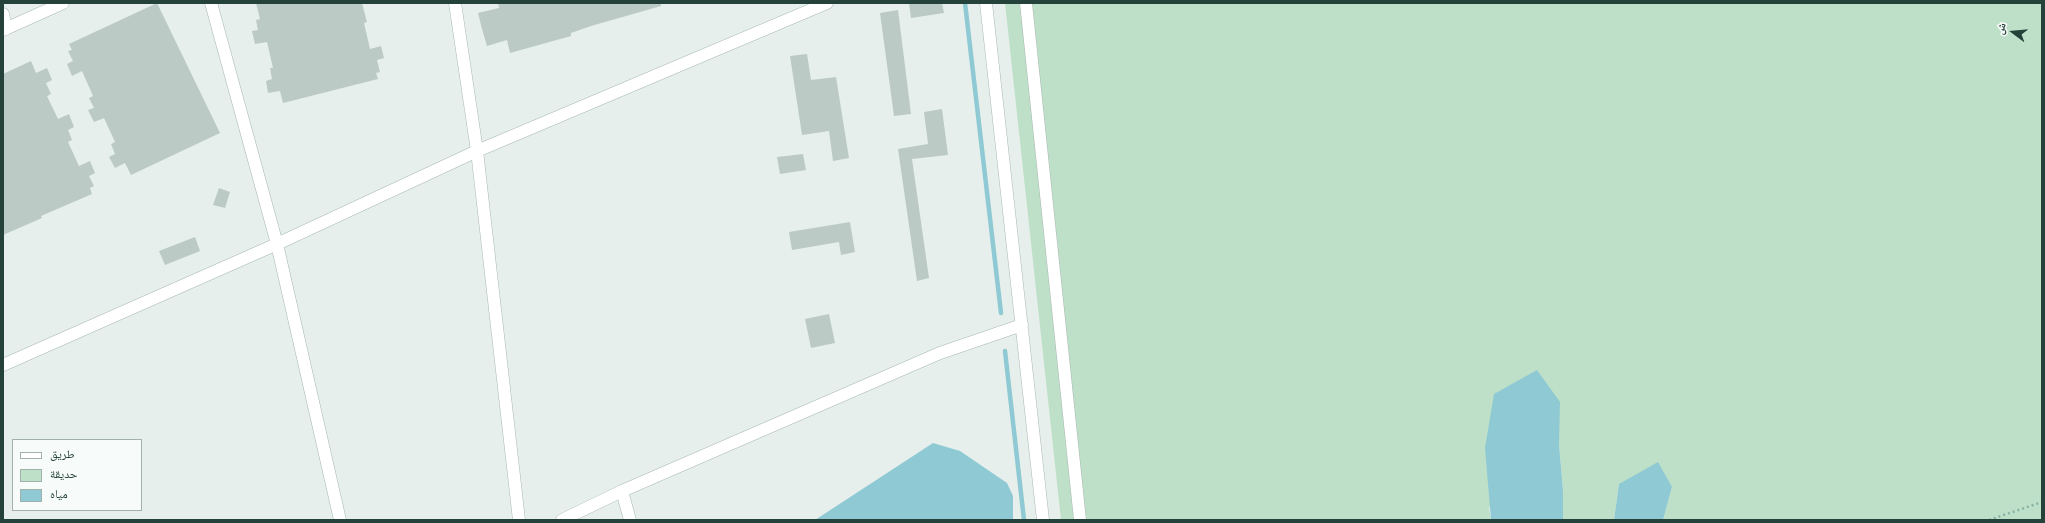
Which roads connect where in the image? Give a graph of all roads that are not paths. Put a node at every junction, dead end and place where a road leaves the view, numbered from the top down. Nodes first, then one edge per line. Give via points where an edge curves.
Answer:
1 (63, 3) edge
2 (211, 3) edge
3 (455, 3) edge
4 (827, 3) edge
5 (986, 3) edge
6 (1026, 3) edge
7 (3, 14) edge
8 (4, 30) edge
9 (477, 151) junction
10 (277, 244) junction
11 (1022, 325) junction
12 (3, 365) edge
13 (622, 491) junction
14 (340, 520) edge
15 (519, 520) edge
16 (562, 520) edge
17 (630, 520) edge
18 (1043, 520) edge
19 (1080, 520) edge

1 - 8 lane
2 - 10 lane
3 - 9 lane
4 - 9 lane
5 - 11 lane
6 - 19 lane
7 - 8 lane
9 - 10 lane
9 - 15 lane
10 - 12 lane
10 - 14 lane
11 - 13 lane via 940,353
11 - 18 lane
13 - 16 lane
13 - 17 lane

